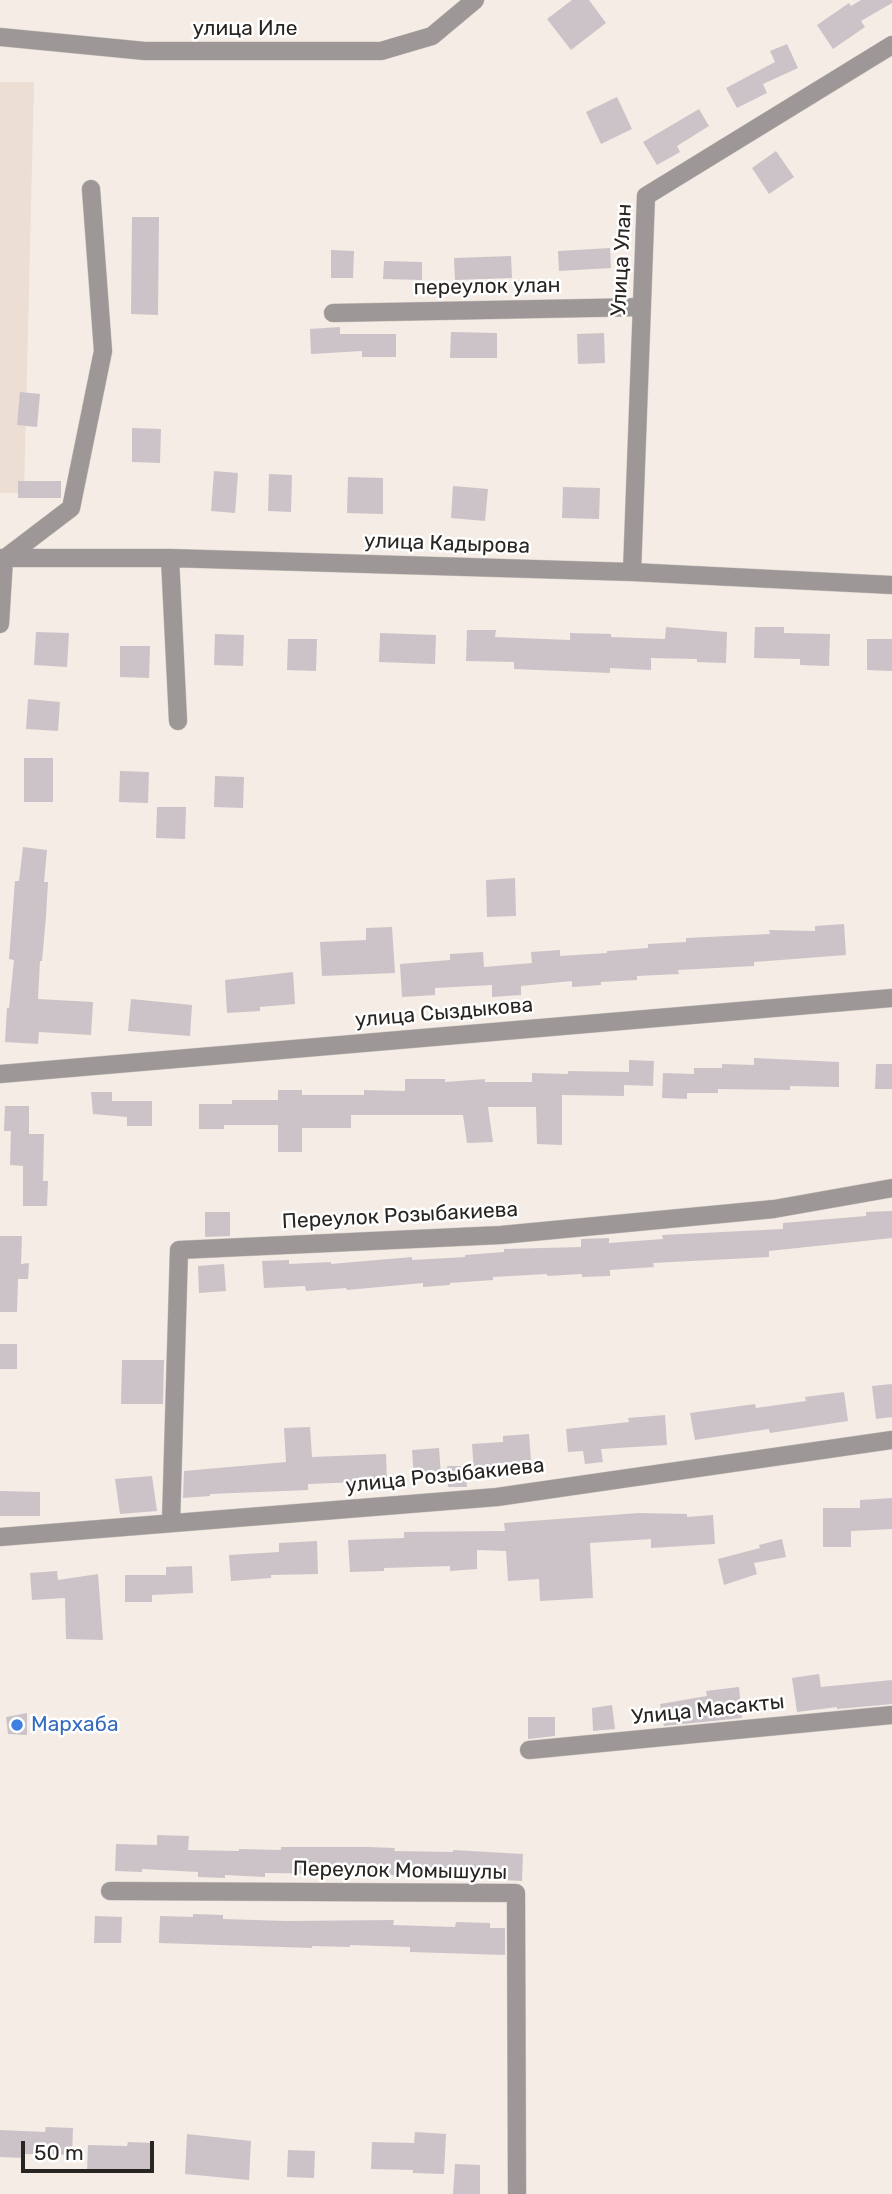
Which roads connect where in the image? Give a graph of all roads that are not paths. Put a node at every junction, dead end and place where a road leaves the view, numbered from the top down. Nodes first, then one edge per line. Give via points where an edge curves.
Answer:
1 (475, 0) edge
2 (0, 37) edge
3 (892, 45) edge
4 (91, 189) dead end
5 (642, 307) junction
6 (333, 313) dead end
7 (170, 558) junction
8 (2, 559) edge
9 (632, 572) junction
10 (892, 585) edge
11 (0, 624) edge
12 (178, 721) dead end
13 (892, 998) edge
14 (0, 1074) edge
15 (892, 1188) edge
16 (892, 1440) edge
17 (171, 1522) junction
18 (0, 1537) edge
19 (892, 1715) edge
20 (529, 1750) dead end
21 (110, 1891) dead end
22 (517, 2194) edge

1 - 2 street, улица Иле via 432,36 381,51 145,51
3 - 5 street, Улица Улан via 646,196
4 - 8 street via 103,351 71,508
5 - 6 street, переулок улан
5 - 9 street, Улица Улан
7 - 8 street, улица Кадырова
7 - 9 street, улица Кадырова
7 - 12 street
8 - 11 street
9 - 10 street, улица Кадырова
13 - 14 street, улица Сыздыкова
15 - 17 street, Переулок Розыбакиева via 774,1209 501,1235 179,1250
16 - 17 street, улица Розыбакиева via 497,1497
17 - 18 street, улица Розыбакиева
19 - 20 street, Улица Масакты
21 - 22 street, Переулок Момышулы via 516,1893

